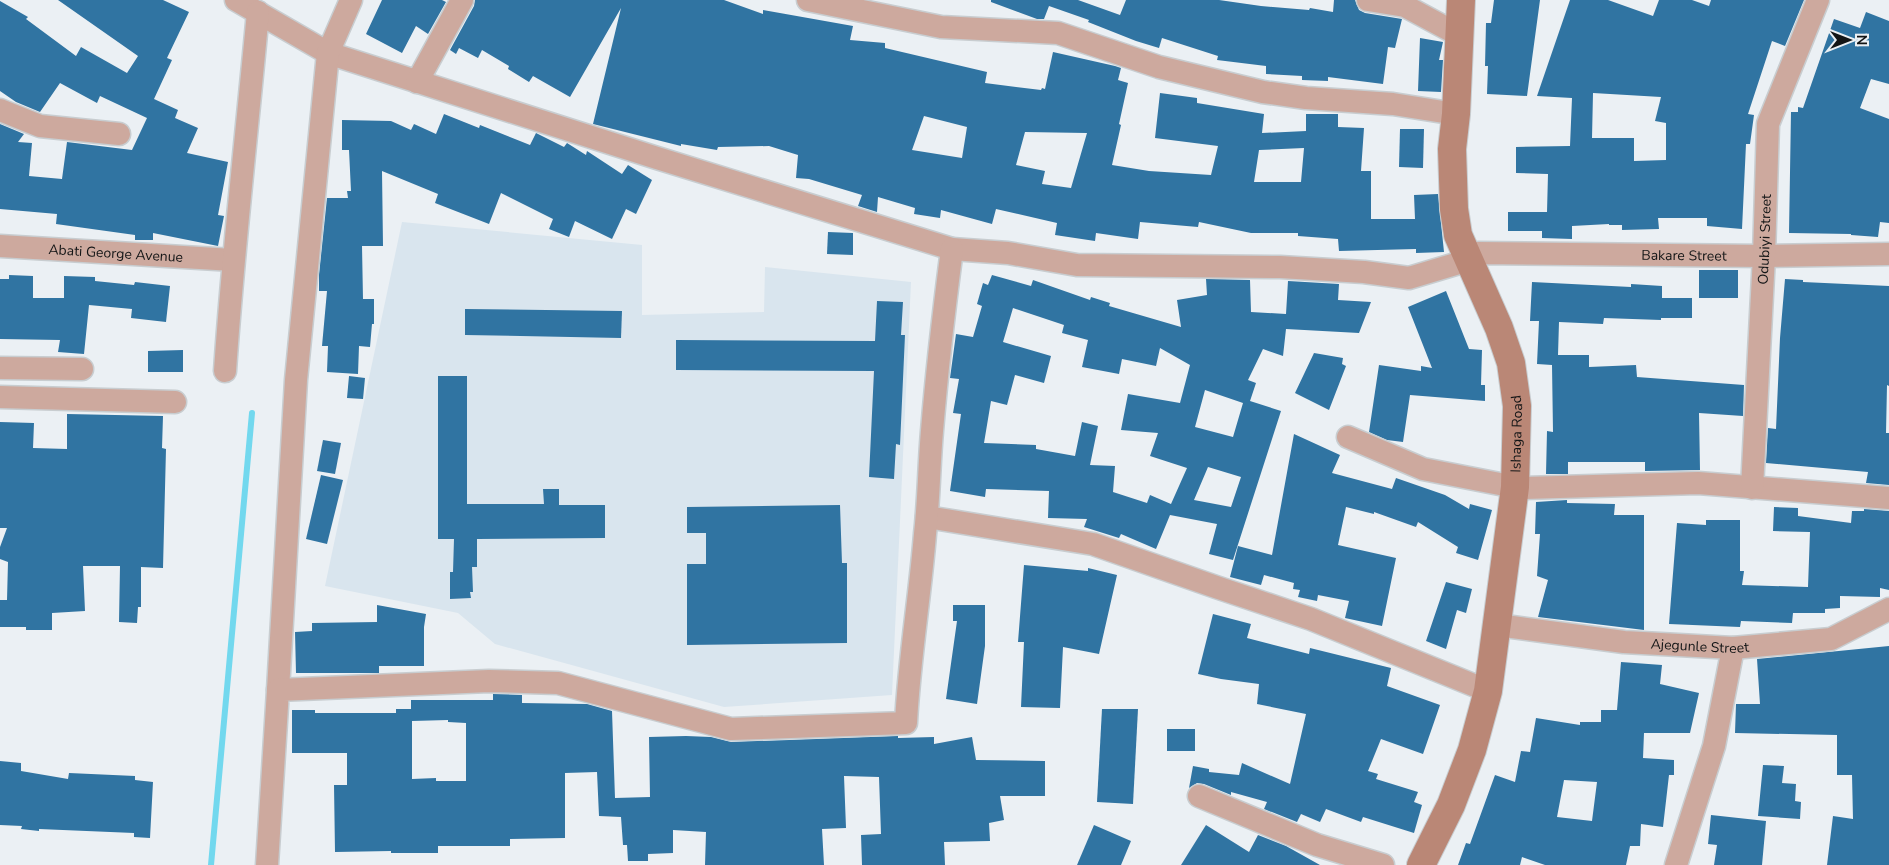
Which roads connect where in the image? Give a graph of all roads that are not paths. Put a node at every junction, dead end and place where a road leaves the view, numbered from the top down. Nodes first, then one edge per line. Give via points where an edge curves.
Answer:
1 (236, 0) edge
2 (351, 0) edge
3 (462, 0) edge
4 (808, 0) edge
5 (1368, 0) edge
6 (1461, 0) edge
7 (1468, 0) edge
8 (1818, 0) edge
9 (268, 10) edge
10 (1459, 35) junction
11 (328, 53) junction
12 (417, 82) junction
13 (0, 110) edge
14 (1456, 114) junction
15 (119, 134) dead end
16 (0, 246) edge
17 (952, 249) junction
18 (1889, 254) edge
19 (1764, 256) junction
20 (1474, 257) junction
21 (233, 260) junction
22 (0, 368) edge
23 (82, 369) dead end
24 (225, 371) dead end
25 (0, 396) edge
26 (175, 402) dead end
27 (1348, 437) dead end
28 (1519, 488) junction
29 (1752, 488) junction
30 (1889, 498) edge
31 (927, 517) junction
32 (1889, 609) edge
33 (1505, 626) junction
34 (1733, 648) junction
35 (278, 690) junction
36 (1488, 691) junction
37 (1199, 796) dead end
38 (267, 865) edge
39 (1383, 865) edge
40 (1421, 865) edge
41 (1432, 865) edge
42 (1676, 865) edge

1 - 9 street, Bakare Street
2 - 11 street
3 - 12 street
4 - 14 street via 941,27 1058,33 1159,67 1263,92 1393,104
5 - 10 street via 1405,6
6 - 10 main road, Ishaga Road
7 - 20 main road, Ishaga Road via 1461,196
8 - 19 street, Odubiyi Street via 1768,124
9 - 11 street, Bakare Street
9 - 21 street
10 - 14 main road, Ishaga Road
11 - 12 street, Bakare Street
11 - 35 street via 296,380
12 - 17 street, Bakare Street
13 - 15 street via 40,126
14 - 20 main road, Ishaga Road via 1452,149 1454,209 1458,235
16 - 21 street, Abati George Avenue
17 - 20 street, Bakare Street via 1008,253 1077,265 1280,266 1409,278
17 - 31 street via 939,346
18 - 19 street, Bakare Street
19 - 20 street, Bakare Street
19 - 29 street, Odubiyi Street
20 - 28 main road, Ishaga Road via 1520,354 1524,377
21 - 24 street
22 - 23 street
25 - 26 street
27 - 28 street via 1423,469
28 - 29 street via 1698,483
28 - 33 main road, Ishaga Road
28 - 36 main road, Ishaga Road
29 - 30 street
31 - 35 street via 906,723 731,729 558,683 489,681
31 - 36 street via 1093,544 1311,619
32 - 34 street, Ajegunle Street via 1831,639
33 - 34 street, Ajegunle Street via 1624,642
33 - 41 main road, Ishaga Road via 1485,741 1455,819
34 - 42 street via 1714,746
35 - 38 street
36 - 40 main road, Ishaga Road via 1472,750 1451,805
37 - 39 street via 1317,845

